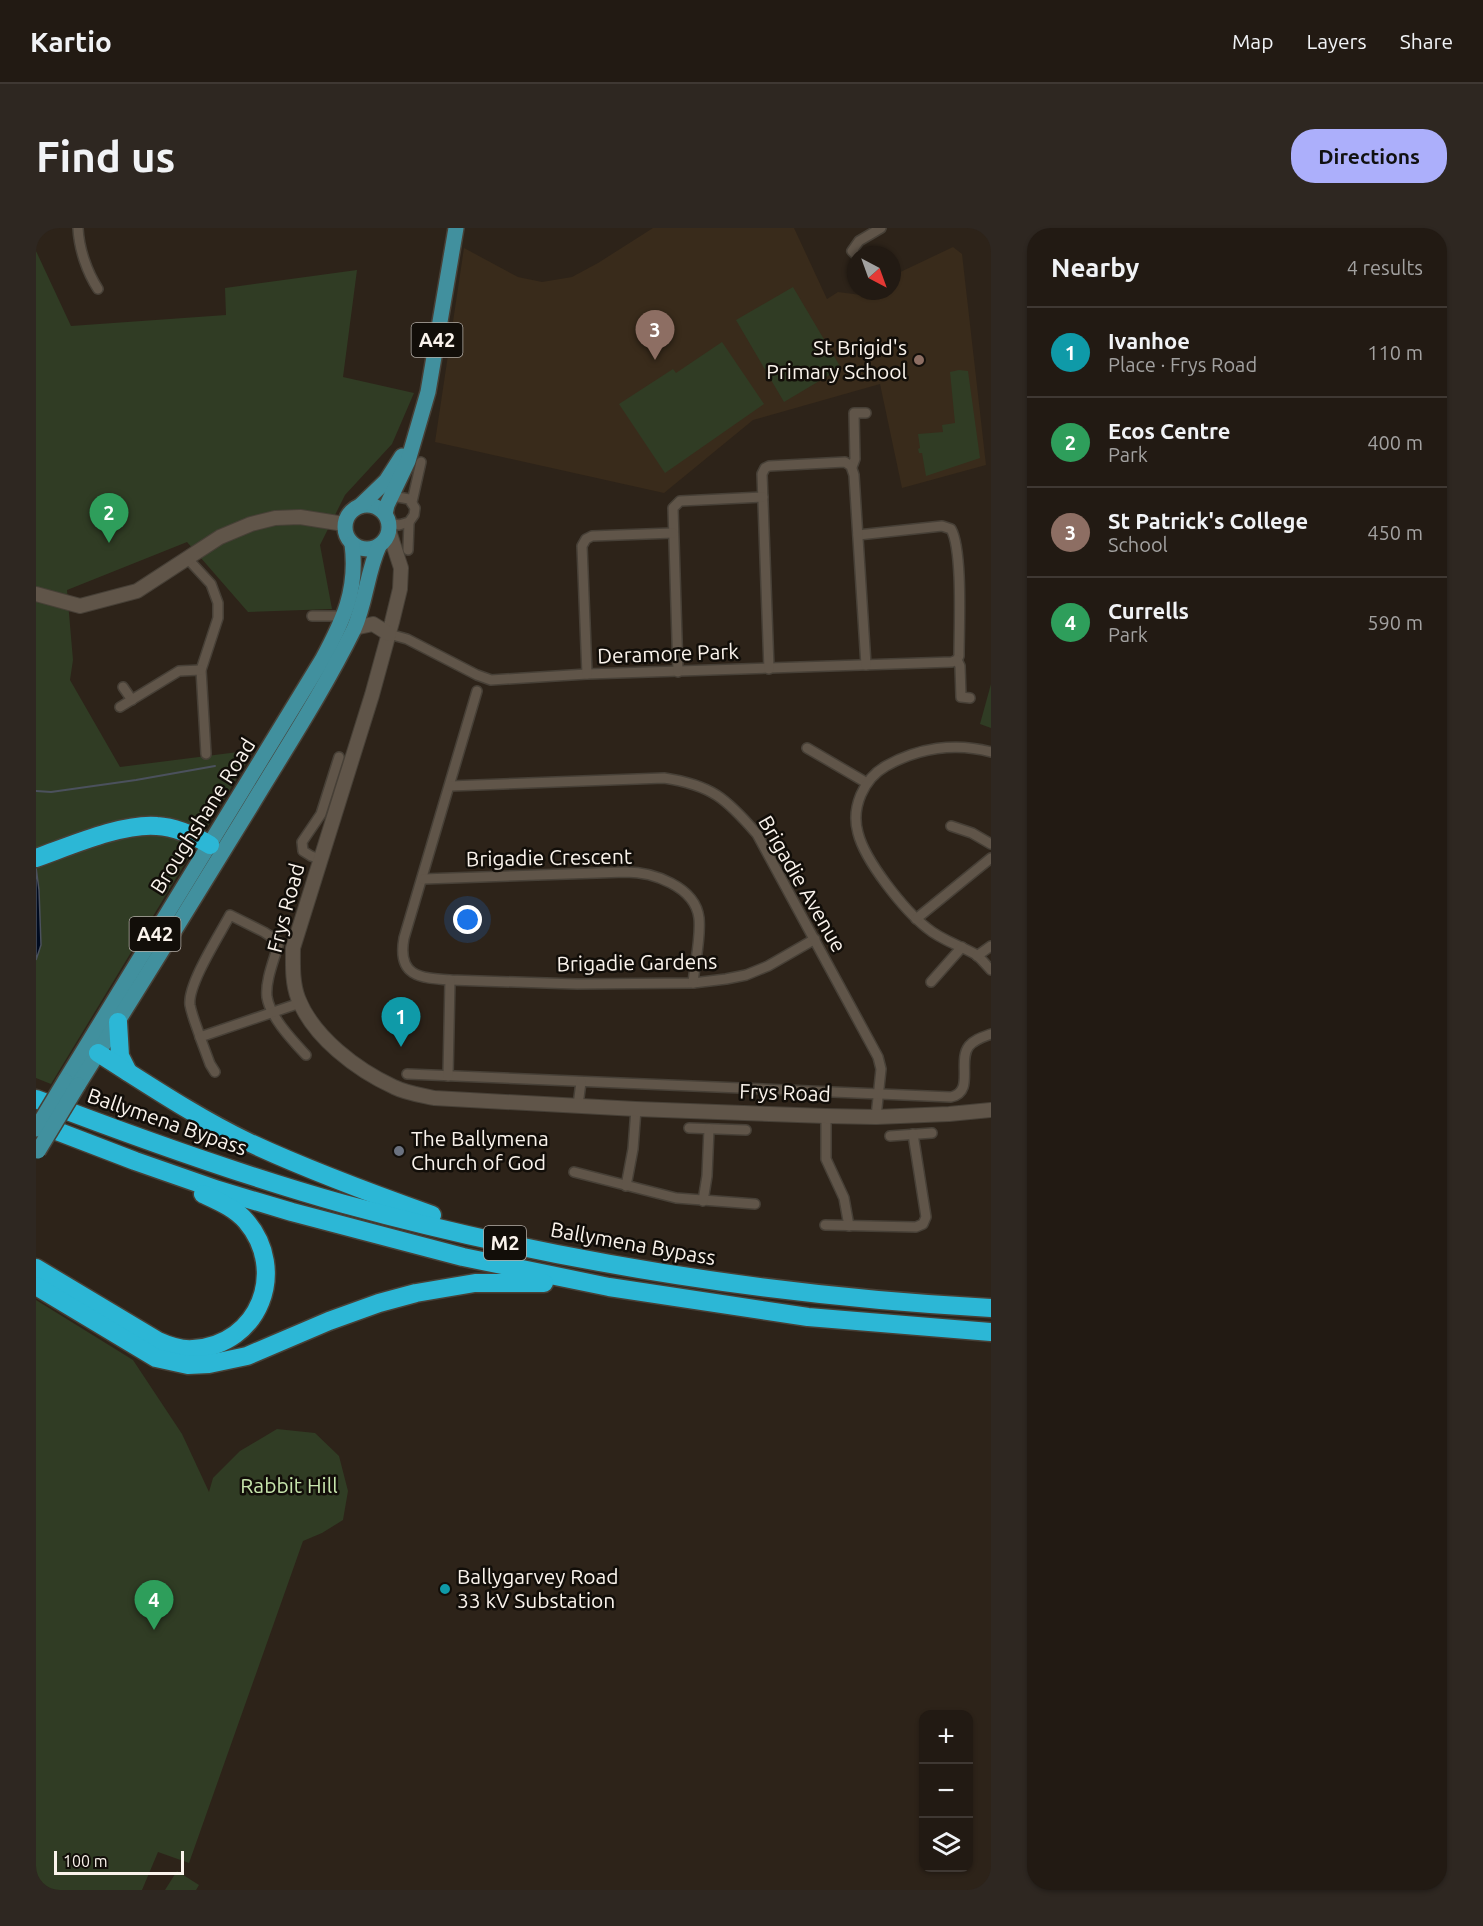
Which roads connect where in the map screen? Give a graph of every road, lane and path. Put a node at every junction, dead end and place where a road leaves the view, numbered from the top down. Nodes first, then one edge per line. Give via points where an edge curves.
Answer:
1 (78, 228) edge
2 (456, 228) edge
3 (881, 228) edge
4 (855, 246) edge
5 (98, 289) dead end
6 (866, 413) dead end
7 (413, 438) junction
8 (421, 462) dead end
9 (852, 467) junction
10 (392, 496) junction
11 (762, 497) junction
12 (412, 502) junction
13 (360, 506) junction
14 (409, 522) junction
15 (344, 524) junction
16 (385, 531) junction
17 (673, 533) junction
18 (858, 535) junction
19 (352, 544) junction
20 (403, 553) junction
21 (187, 558) junction
22 (36, 594) edge
23 (312, 616) dead end
24 (352, 621) junction
25 (389, 634) junction
26 (957, 660) junction
27 (866, 665) junction
28 (770, 669) junction
29 (201, 670) junction
30 (678, 672) junction
31 (587, 674) junction
32 (123, 687) dead end
33 (477, 691) dead end
34 (970, 698) dead end
35 (132, 700) junction
36 (120, 707) dead end
37 (807, 748) dead end
38 (991, 752) edge
39 (206, 754) dead end
40 (339, 757) dead end
41 (867, 783) junction
42 (450, 786) junction
43 (951, 826) dead end
44 (991, 844) edge
45 (210, 845) junction
46 (36, 858) edge
47 (991, 858) edge
48 (321, 860) junction
49 (215, 864) junction
50 (423, 879) junction
51 (916, 919) junction
52 (815, 939) junction
53 (991, 946) edge
54 (962, 947) junction
55 (977, 956) junction
56 (991, 970) edge
57 (450, 980) junction
58 (693, 982) junction
59 (931, 982) dead end
60 (300, 1003) junction
61 (272, 1012) junction
62 (118, 1022) junction
63 (991, 1034) edge
64 (200, 1037) junction
65 (92, 1050) junction
66 (306, 1055) dead end
67 (128, 1072) junction
68 (215, 1072) dead end
69 (407, 1074) dead end
70 (448, 1076) junction
71 (581, 1082) junction
72 (71, 1083) junction
73 (879, 1095) junction
74 (36, 1099) edge
75 (578, 1105) junction
76 (636, 1109) junction
77 (991, 1110) edge
78 (826, 1116) junction
79 (876, 1117) junction
80 (36, 1123) edge
81 (689, 1128) dead end
82 (36, 1129) edge
83 (709, 1129) junction
84 (746, 1130) dead end
85 (932, 1133) dead end
86 (913, 1134) junction
87 (890, 1136) dead end
88 (37, 1153) edge
89 (135, 1161) junction
90 (574, 1172) dead end
91 (626, 1186) junction
92 (703, 1201) junction
93 (755, 1204) dead end
94 (825, 1225) dead end
95 (849, 1226) junction
96 (565, 1256) junction
97 (36, 1268) edge
98 (36, 1286) edge
99 (609, 1287) junction
100 (991, 1308) edge
101 (991, 1332) edge

1 - 5 street via 90,278
2 - 7 main road, A42 via 430,382
3 - 4 street
6 - 9 street via 854,413
7 - 10 main road, A42 via 408,461
7 - 13 main road, A42 via 386,481
8 - 12 street
9 - 11 street via 845,462 767,467 761,475
9 - 18 street
10 - 12 street
10 - 16 main road, A42
11 - 17 street via 680,501 672,512
11 - 28 street
12 - 14 street via 414,515
13 - 15 main road, A42
13 - 16 main road via 374,506
14 - 16 street
14 - 20 street
15 - 19 main road, A42
15 - 21 street via 300,517 275,518 231,532
16 - 19 main road via 365,550
16 - 20 street, Frys Road
16 - 24 main road, Broughshane Road / A42 via 373,559 363,603
17 - 30 street
17 - 31 street via 592,536 583,542
18 - 26 street via 942,526 951,529 959,578
18 - 27 street
19 - 24 main road, Broughshane Road / A42
20 - 25 street, Frys Road
21 - 22 street via 137,591 80,606
21 - 29 street via 211,584 218,603 218,618
23 - 24 street
24 - 25 street via 373,624
24 - 45 main road, Broughshane Road / A42 via 322,660
24 - 49 main road, Broughshane Road / A42 via 330,675
25 - 31 street, Deramore Park via 407,639 488,680
25 - 48 street, Frys Road
26 - 27 street, Deramore Park
26 - 34 street via 961,697
27 - 28 street, Deramore Park
28 - 30 street, Deramore Park
29 - 35 street via 179,671
29 - 39 street
30 - 31 street, Deramore Park
32 - 35 street
33 - 42 street, Brigadie Gardens
35 - 36 street
37 - 41 street
38 - 41 street via 957,747 916,753 882,768
40 - 48 street via 320,817 302,842 304,852
41 - 51 street via 856,820 860,839 892,891
42 - 50 street, Brigadie Gardens
42 - 52 street, Brigadie Avenue via 664,778 713,792 757,834
43 - 44 street via 972,832
45 - 46 highway via 158,826 140,827
45 - 49 main road
45 - 65 main road, Broughshane Road / A42
47 - 51 street
48 - 60 street, Frys Road via 293,948 294,981
49 - 62 main road, Broughshane Road / A42
50 - 57 street, Brigadie Gardens via 405,934 403,957 417,976
50 - 58 street, Brigadie Crescent via 626,872 661,878 682,892 697,910
51 - 54 street via 933,933
52 - 58 street, Brigadie Gardens via 746,975
52 - 73 street, Brigadie Avenue via 880,1061
53 - 55 street
54 - 55 street
54 - 59 street
55 - 56 street
57 - 58 street, Brigadie Gardens
57 - 70 street
60 - 61 street
60 - 75 street, Frys Road via 315,1029 334,1047 394,1087 434,1098
61 - 64 street
61 - 64 street via 267,987 279,942 230,915 192,993 190,1003
61 - 66 street
62 - 65 main road, Broughshane Road / A42
62 - 67 highway via 120,1056
63 - 73 street, Frys Road via 968,1047 963,1089 958,1095
64 - 68 street
65 - 67 highway
65 - 72 main road, Broughshane Road / A42
67 - 96 highway via 247,1141 312,1170 435,1216
69 - 70 street, Frys Road
70 - 71 street, Frys Road
71 - 73 street, Frys Road
71 - 75 street
72 - 82 main road, Broughshane Road / A42, bridge
72 - 88 main road, A42, bridge
73 - 79 street, Brigadie Avenue
74 - 96 highway, Ballymena Bypass / M2 via 183,1154 344,1203
75 - 76 street, Frys Road
76 - 78 street, Frys Road
76 - 91 street
77 - 79 street, Frys Road
78 - 79 street, Frys Road
78 - 95 street via 826,1159 845,1200
80 - 89 highway, Ballymena Bypass / M2
81 - 83 street
83 - 84 street
83 - 92 street
85 - 86 street
86 - 87 street
86 - 95 street via 924,1223 916,1227
89 - 97 highway via 230,1208 256,1235 266,1265 266,1284 261,1302 246,1324 211,1346 175,1347 158,1341
89 - 99 highway, Ballymena Bypass / M2 via 388,1239
90 - 91 street
91 - 92 street
92 - 93 street
94 - 95 street
96 - 100 highway, Ballymena Bypass / M2 via 787,1291
98 - 99 highway via 156,1358 188,1365 247,1356 379,1303 447,1287 506,1282
99 - 101 highway, Ballymena Bypass / M2 via 808,1317

